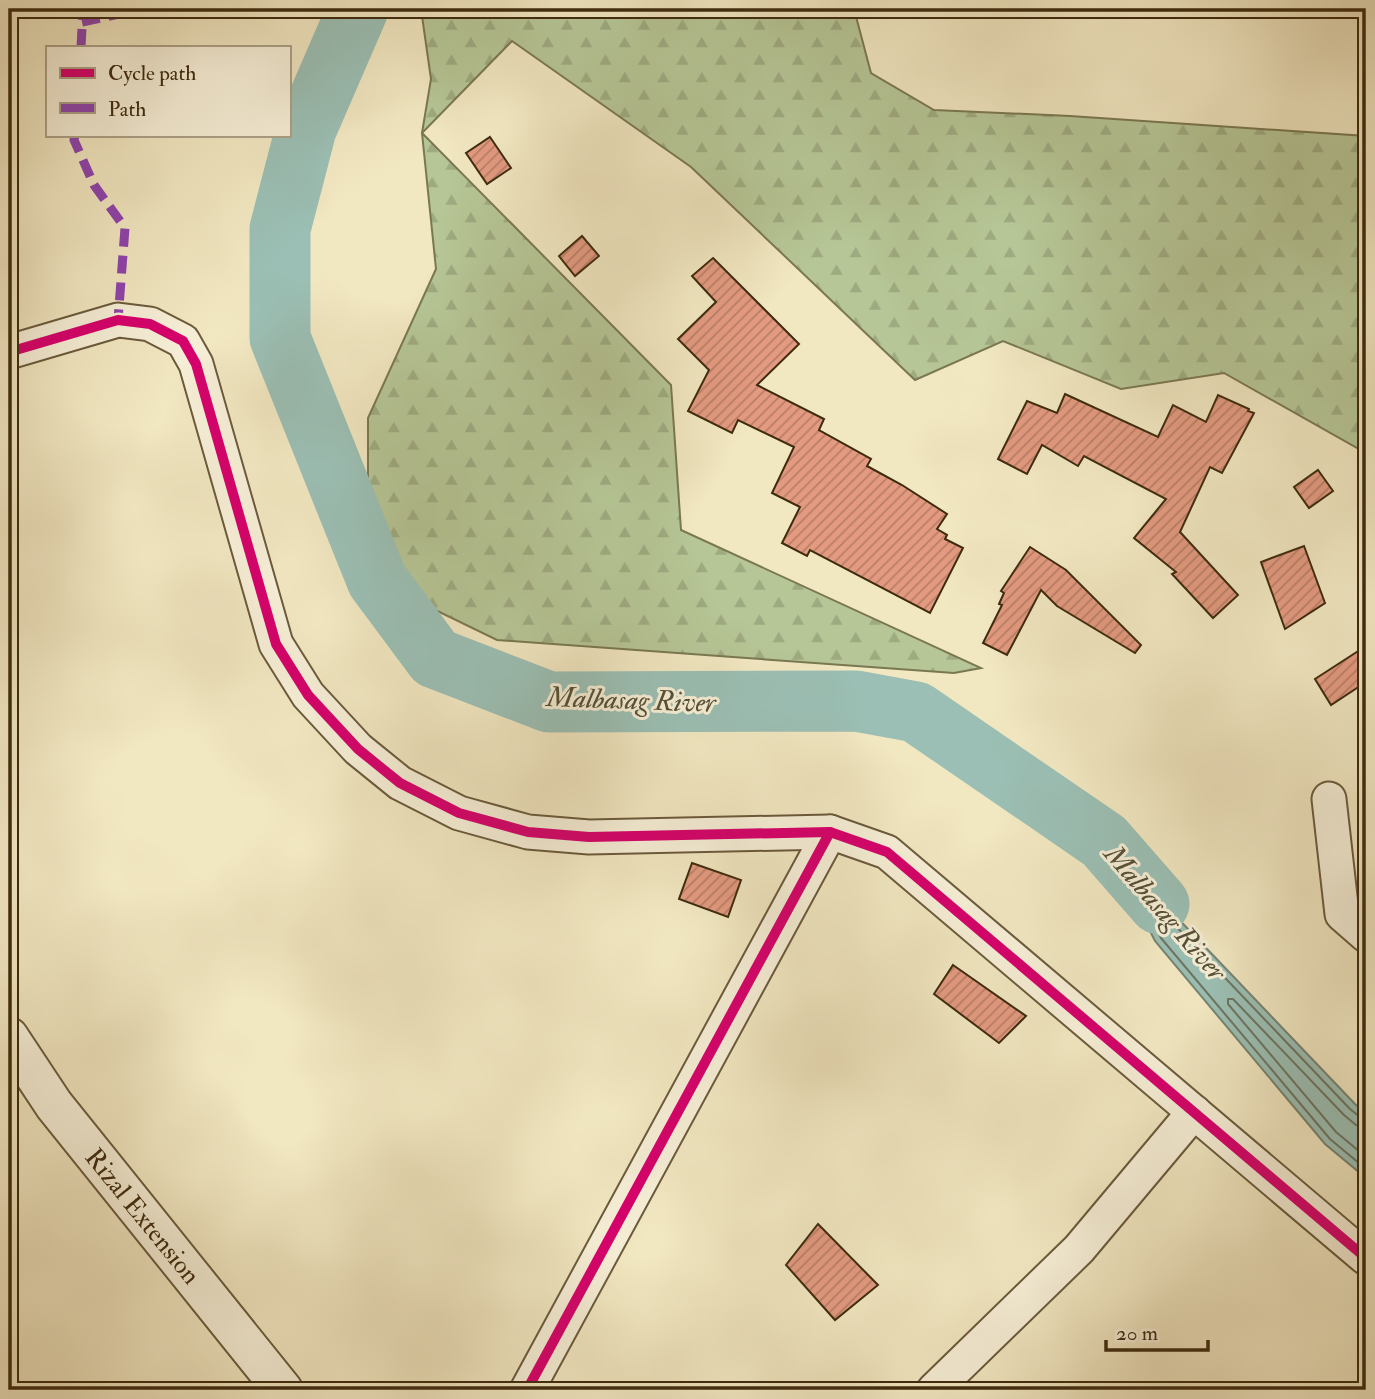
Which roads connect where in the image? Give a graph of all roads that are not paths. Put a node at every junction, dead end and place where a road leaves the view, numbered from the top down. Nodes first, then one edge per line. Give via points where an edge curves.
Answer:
1 (9, 352) edge
2 (1329, 799) dead end
3 (830, 832) junction
4 (1366, 935) edge
5 (9, 1038) edge
6 (1194, 1112) junction
7 (1366, 1258) edge
8 (283, 1390) edge
9 (527, 1390) edge
10 (934, 1390) edge

1 - 3 street via 118,320 150,324 183,341 197,365 276,644 308,695 358,749 400,783 459,813 528,832 589,837
2 - 4 street via 1342,914
3 - 6 street via 887,852
3 - 9 street
5 - 8 street, Rizal Extension via 54,1105
6 - 7 street
6 - 10 street via 1079,1249

